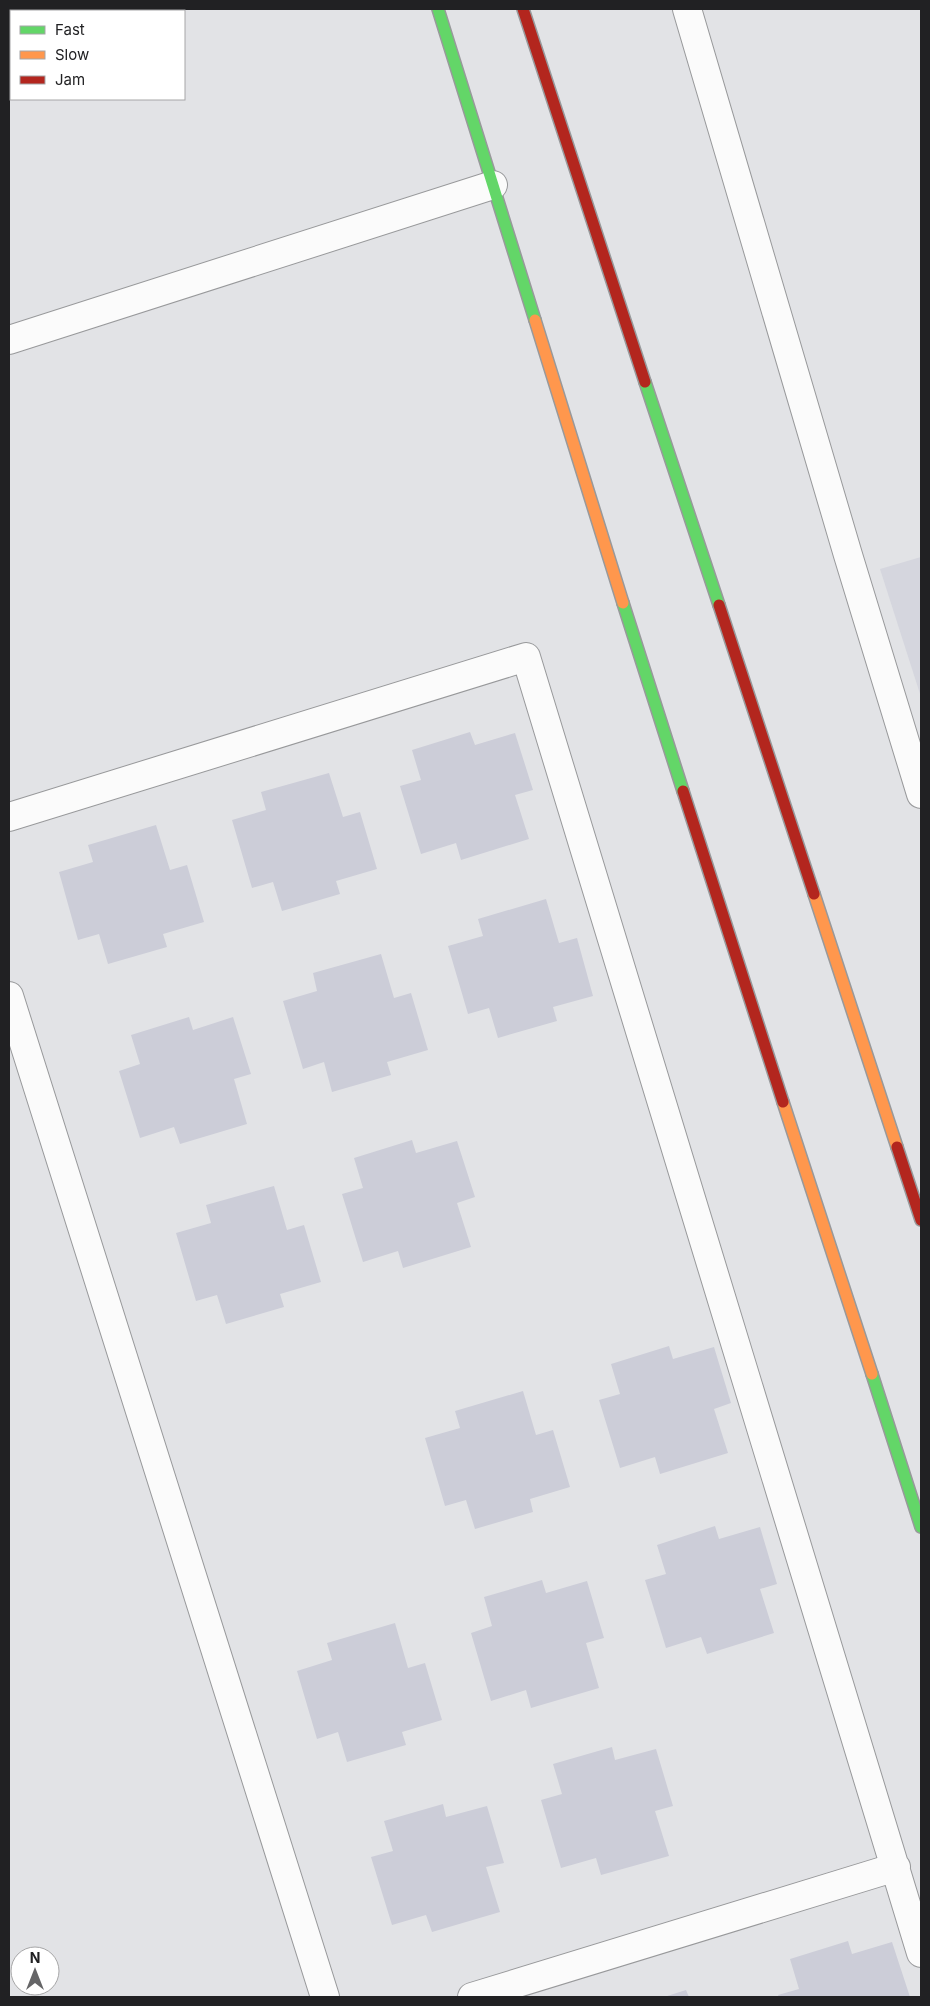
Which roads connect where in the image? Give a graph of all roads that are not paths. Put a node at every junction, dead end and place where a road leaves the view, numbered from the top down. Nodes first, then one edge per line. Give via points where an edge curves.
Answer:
1 (438, 9) edge
2 (523, 9) edge
3 (687, 9) edge
4 (493, 185) junction
5 (9, 340) edge
6 (921, 794) edge
7 (9, 817) edge
8 (9, 996) edge
9 (921, 1220) edge
10 (921, 1527) edge
11 (896, 1867) junction
12 (921, 1953) edge
13 (326, 1997) edge
14 (472, 1997) edge

1 - 4 highway
2 - 9 highway
3 - 6 street
4 - 5 street
4 - 10 highway via 642,665
7 - 11 street via 526,657
8 - 13 street
11 - 12 street
11 - 14 street

